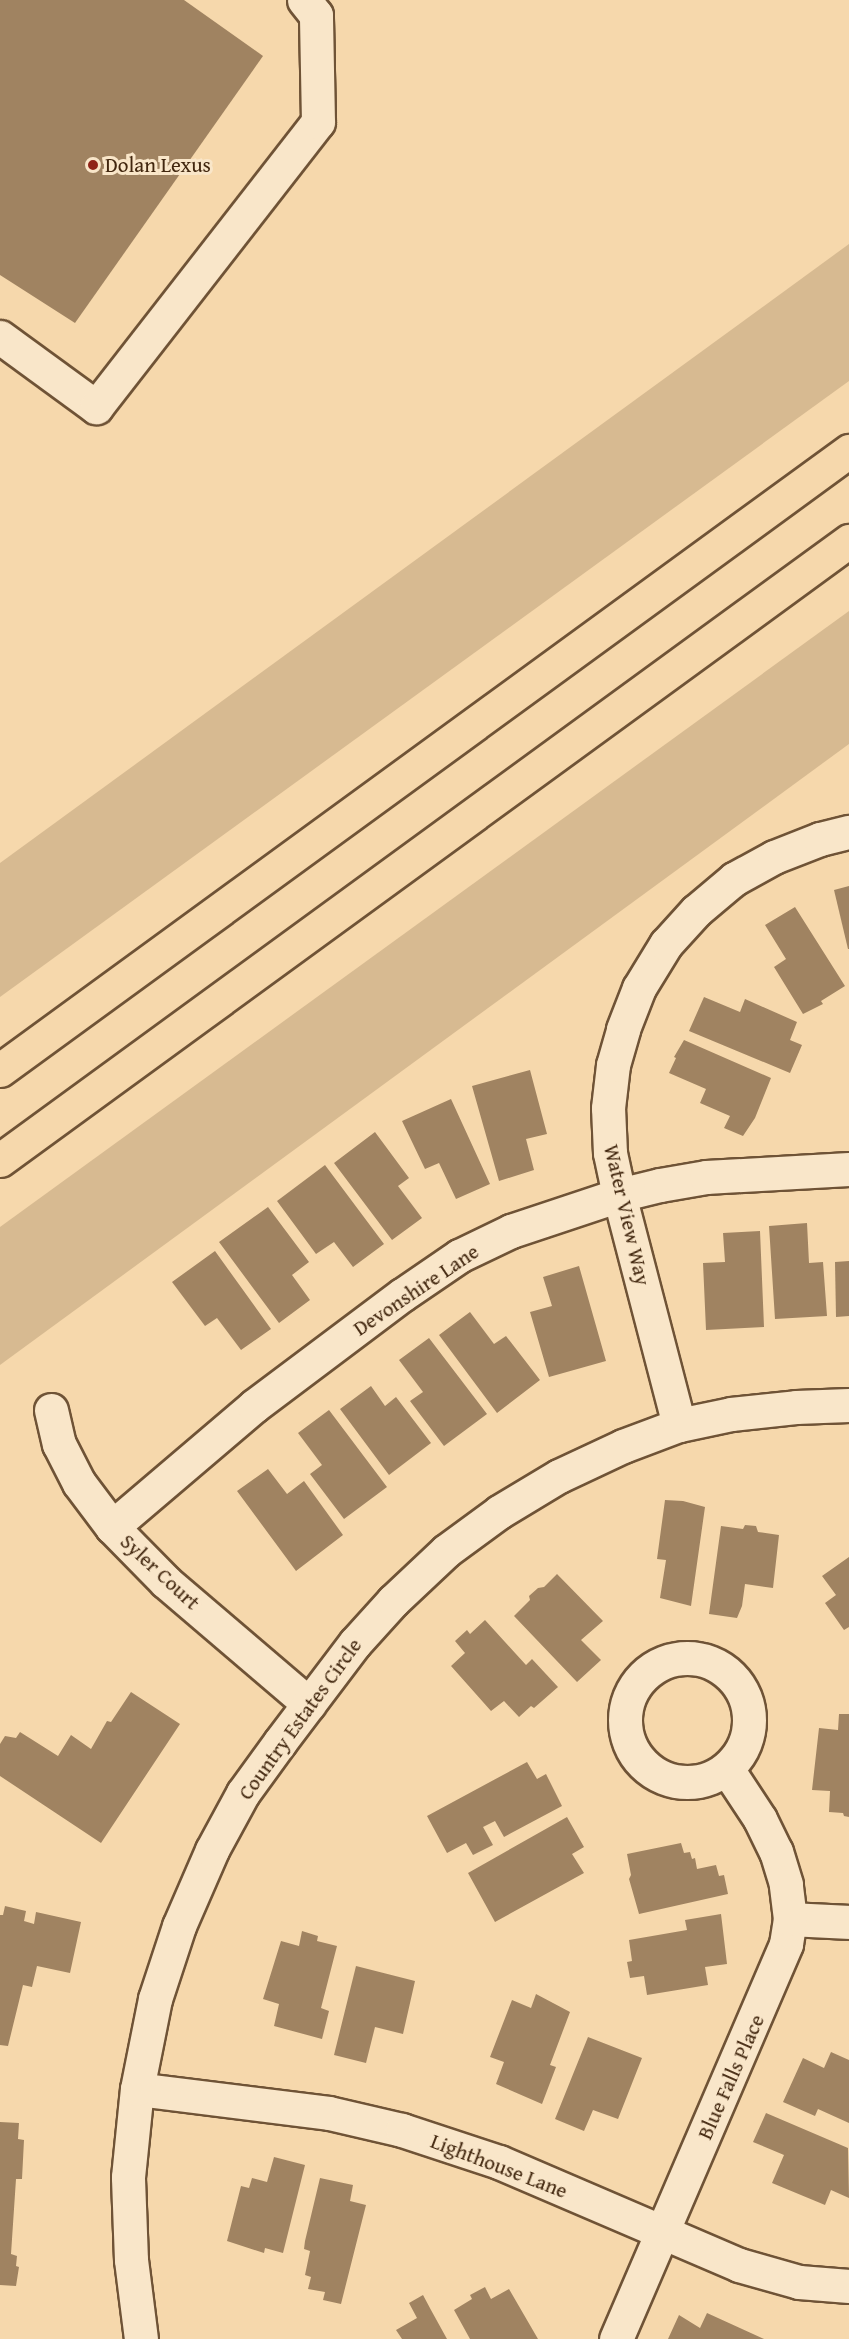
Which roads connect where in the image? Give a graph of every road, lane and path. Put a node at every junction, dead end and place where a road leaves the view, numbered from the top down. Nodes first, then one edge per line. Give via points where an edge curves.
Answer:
1 (304, 0) edge
2 (0, 337) edge
3 (849, 451) edge
4 (849, 541) edge
5 (849, 832) edge
6 (0, 1070) edge
7 (0, 1160) edge
8 (849, 1169) edge
9 (619, 1195) junction
10 (849, 1405) edge
11 (51, 1410) dead end
12 (679, 1425) junction
13 (112, 1527) junction
14 (309, 1704) junction
15 (727, 1769) dead end
16 (849, 1914) edge
17 (790, 1919) junction
18 (849, 1922) edge
19 (849, 1938) edge
20 (137, 2089) junction
21 (663, 2233) junction
22 (849, 2286) edge
23 (141, 2339) edge
24 (616, 2339) edge

1 - 2 street via 316,15 318,122 96,407
3 - 6 highway
4 - 7 highway
5 - 9 street, Water View Way via 820,838 774,856 734,879 696,911 666,944 639,988 613,1065 608,1108 610,1153
8 - 9 street, Devonshire Lane via 706,1177
9 - 12 street, Water View Way
9 - 13 street, Devonshire Lane via 511,1231 459,1256 254,1406
10 - 12 street, Country Estates Circle via 731,1414
11 - 13 street, Syler Court via 59,1444 79,1483
12 - 14 street, Country Estates Circle via 559,1476 446,1551 385,1609
13 - 14 street, Syler Court via 166,1582
14 - 20 street, Country Estates Circle via 243,1793 212,1850 179,1926 155,1999
15 - 17 street, Blue Falls Place via 776,1852 786,1884
16 - 18 street
17 - 18 street
17 - 21 street, Blue Falls Place via 773,1980
18 - 19 street
20 - 21 street, Lighthouse Lane via 329,2113 402,2130 498,2162
20 - 23 street, Country Estates Circle via 128,2177 131,2260
21 - 22 street, Lighthouse Lane via 739,2265 799,2282
21 - 24 street, Blue Falls Place

